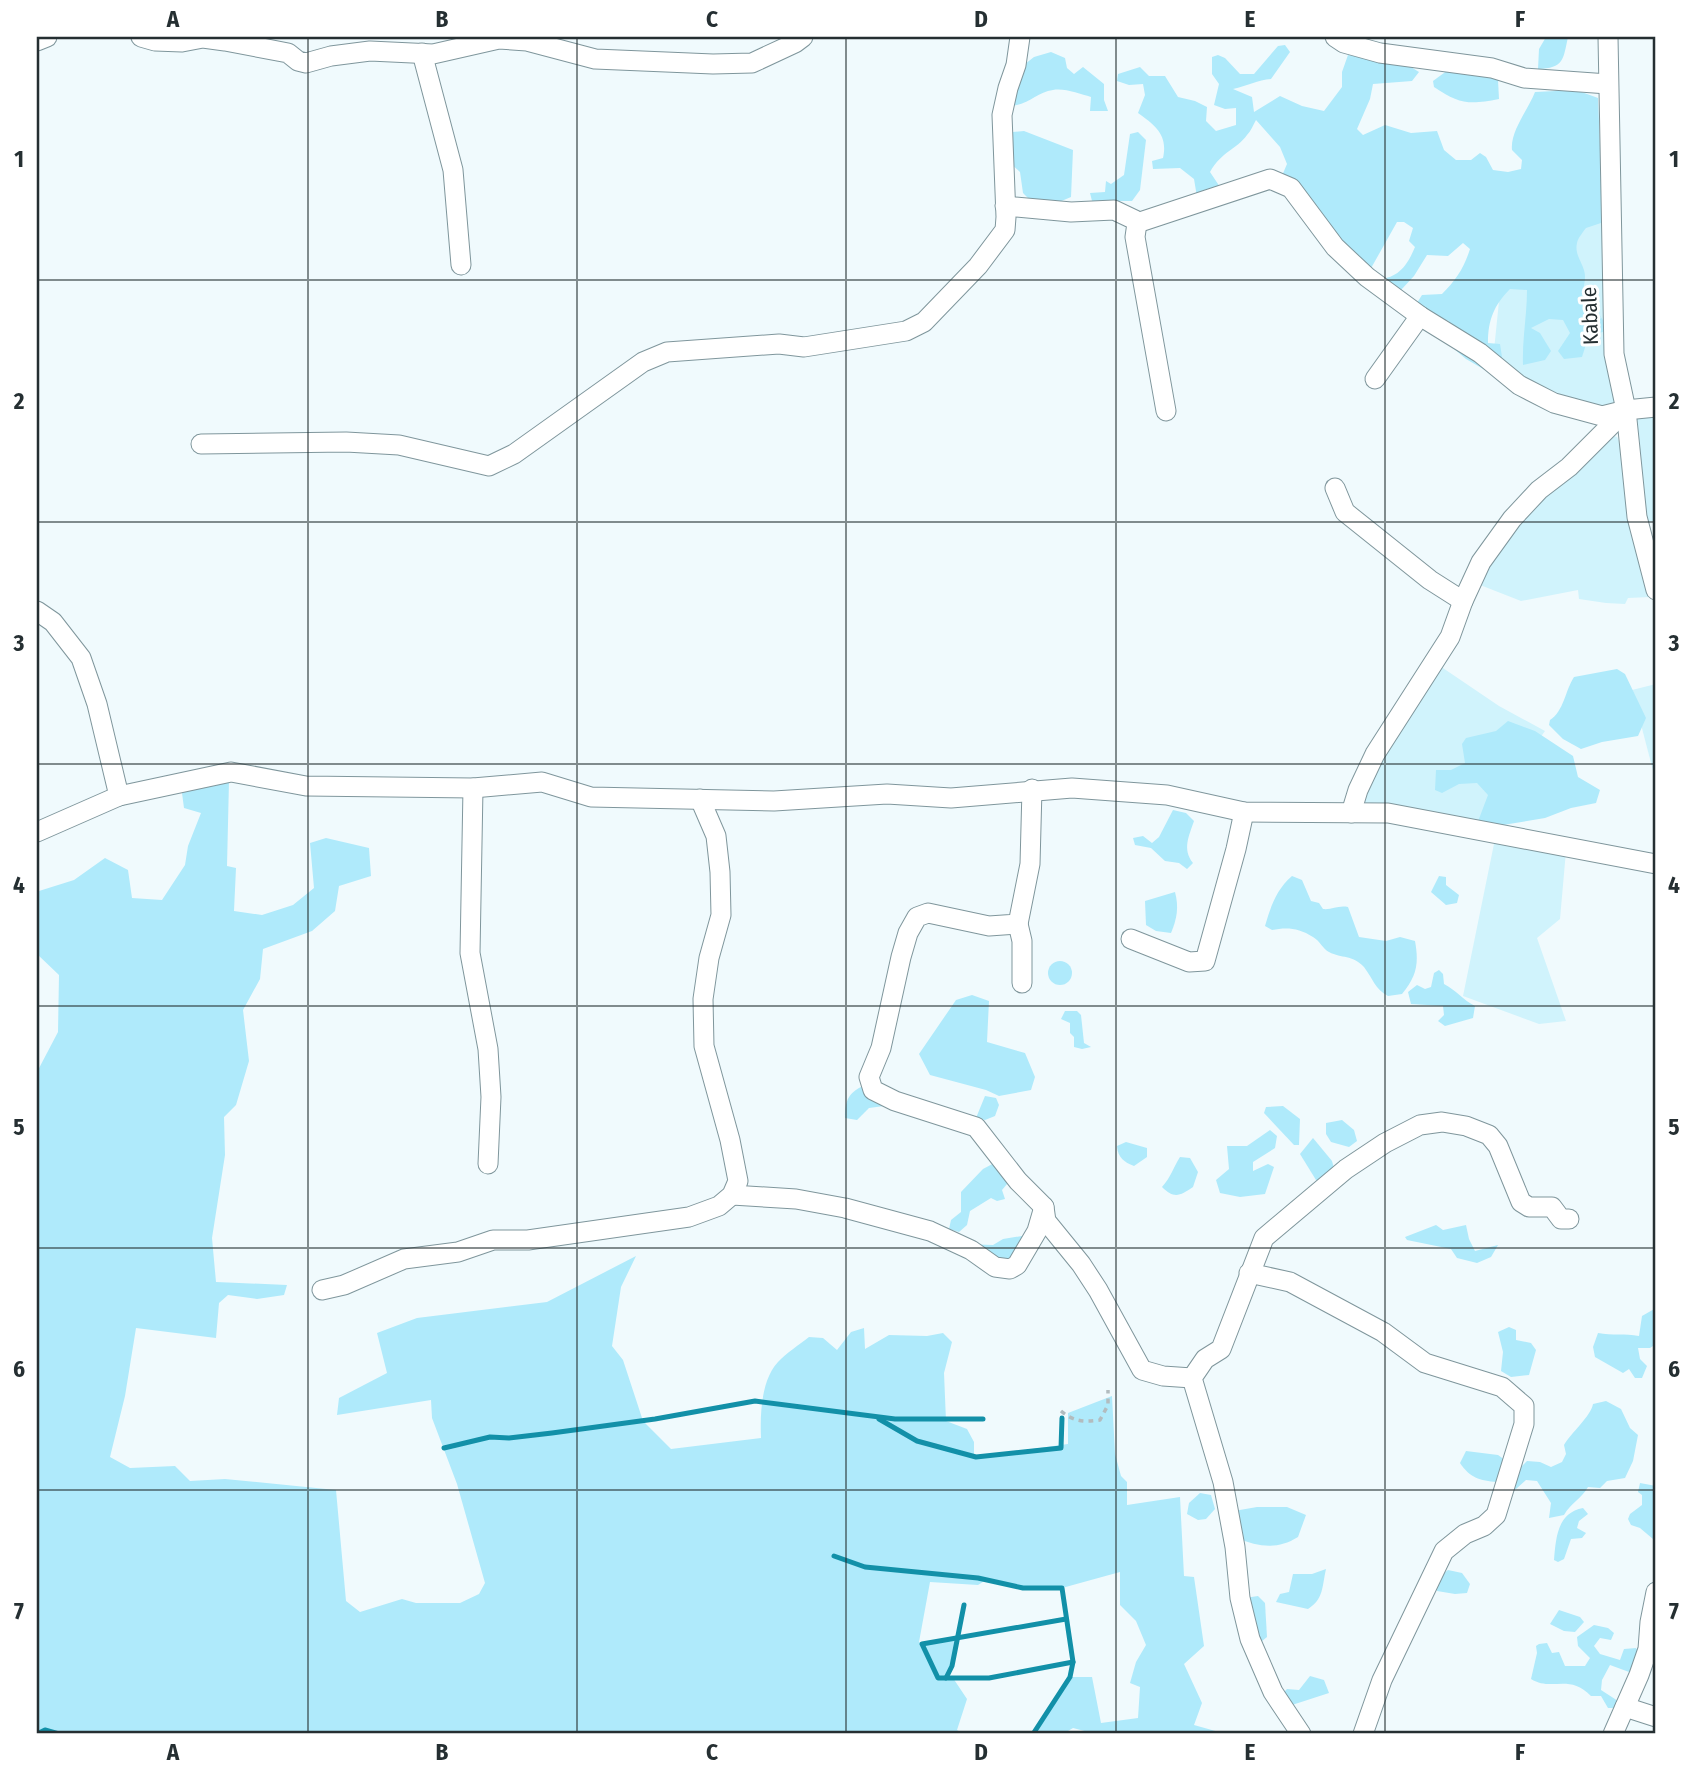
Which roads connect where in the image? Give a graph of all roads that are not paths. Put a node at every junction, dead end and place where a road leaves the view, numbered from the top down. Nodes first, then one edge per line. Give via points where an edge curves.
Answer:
1 (47, 37) edge
2 (141, 37) edge
3 (803, 37) edge
4 (1020, 37) edge
5 (1335, 37) edge
6 (1608, 37) edge
7 (226, 39) edge
8 (37, 41) edge
9 (422, 53) junction
10 (1608, 84) junction
11 (1005, 206) junction
12 (1137, 223) junction
13 (461, 265) dead end
14 (1420, 316) junction
15 (1375, 379) dead end
16 (1656, 407) edge
17 (1626, 410) junction
18 (1166, 411) dead end
19 (201, 444) dead end
20 (1335, 488) dead end
21 (1656, 590) edge
22 (1463, 601) junction
23 (37, 611) edge
24 (473, 788) junction
25 (1032, 789) junction
26 (120, 796) junction
27 (700, 799) junction
28 (1244, 812) junction
29 (1351, 813) junction
30 (37, 832) edge
31 (1656, 864) edge
32 (1018, 924) junction
33 (1131, 939) dead end
34 (1022, 983) dead end
35 (488, 1164) dead end
36 (732, 1195) junction
37 (1044, 1207) junction
38 (1569, 1219) dead end
39 (1249, 1273) junction
40 (322, 1290) dead end
41 (1192, 1378) junction
42 (1656, 1591) edge
43 (1625, 1707) junction
44 (1656, 1717) edge
45 (1301, 1734) edge
46 (1363, 1734) edge
47 (1613, 1734) edge

1 - 8 street
2 - 7 street via 169,42
3 - 9 street via 752,63 595,59 527,41 499,39
4 - 11 street via 1002,115
5 - 10 street via 1380,52 1492,68 1524,78
6 - 10 street, Kabale
7 - 9 street via 288,53 306,63 370,51
9 - 13 street via 453,170
10 - 17 street, Kabale via 1615,354
11 - 12 street via 1070,212 1114,210
11 - 19 street via 1005,230 998,241 961,285 924,321 906,331 804,347 779,344 667,352 643,362 514,454 489,466 399,445
12 - 14 street via 1270,179 1291,188 1335,247
12 - 18 street via 1135,237
14 - 15 street
14 - 17 street via 1554,404 1602,416
16 - 17 street
17 - 21 street, Kabale via 1637,517
17 - 22 street via 1512,519 1481,562
20 - 22 street via 1345,512
22 - 29 street via 1450,637 1375,754
23 - 26 street via 53,622 81,658
24 - 26 street via 306,786 231,772
24 - 27 street via 542,782 591,797
24 - 35 street via 470,953 488,1049
25 - 27 street via 951,798 887,794 774,801
25 - 28 street via 1167,795
25 - 32 street via 1030,864
26 - 30 street
27 - 36 street via 716,835 721,915 703,999 704,1046 738,1181
28 - 29 street
28 - 33 street via 1205,961 1189,962
29 - 31 street via 1388,813
32 - 34 street
32 - 37 street via 989,926 928,913 917,917 908,933 881,1048 869,1077 873,1090 895,1101 976,1127
36 - 37 street via 845,1208 930,1231 995,1267 1010,1269 1037,1231
36 - 40 street via 719,1206 689,1217 528,1240 493,1240 458,1252 404,1259
37 - 41 street via 1046,1221 1098,1290 1142,1370
38 - 39 street via 1561,1219 1552,1208 1521,1202 1489,1135 1442,1122 1420,1125 1346,1169 1264,1238
39 - 41 street via 1221,1349 1205,1359
39 - 46 street via 1290,1282 1383,1332 1425,1363 1502,1387 1524,1406 1524,1424 1496,1515 1444,1551 1382,1680
41 - 45 street via 1223,1482 1250,1639 1273,1692
42 - 43 street via 1648,1649
43 - 44 street
43 - 47 street

